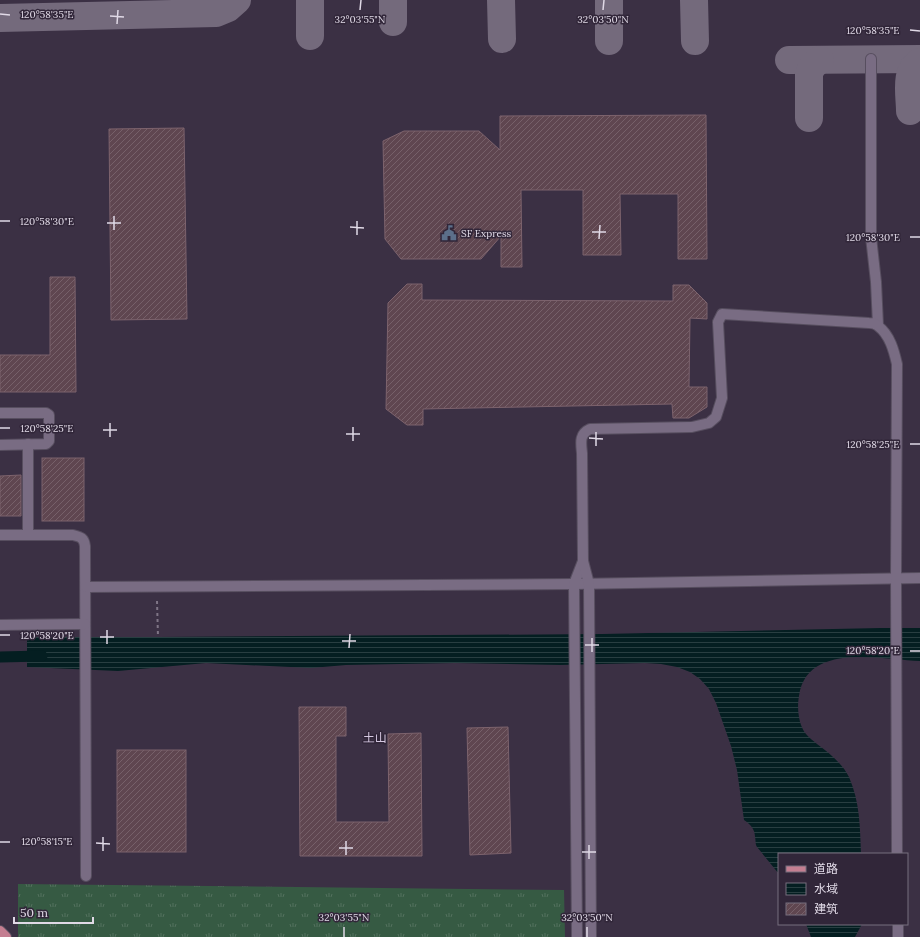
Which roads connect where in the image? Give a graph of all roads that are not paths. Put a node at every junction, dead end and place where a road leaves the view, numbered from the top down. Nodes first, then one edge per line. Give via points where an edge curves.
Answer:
1 (871, 60) dead end
2 (878, 325) junction
3 (0, 413) edge
4 (28, 444) junction
5 (0, 445) edge
6 (0, 535) edge
7 (28, 535) junction
8 (582, 561) junction
9 (896, 578) junction
10 (920, 578) edge
11 (574, 584) junction
12 (589, 584) junction
13 (86, 587) junction
14 (0, 625) edge
15 (86, 628) junction
16 (898, 853) edge
17 (86, 876) dead end
18 (898, 925) edge
19 (0, 931) edge
20 (6, 937) edge
21 (577, 937) edge
22 (591, 937) edge
23 (898, 937) edge

1 - 2 street via 871,237
2 - 8 street via 722,314 718,322 722,398 716,417 709,423 696,426 594,428 582,435
2 - 9 street via 893,348 897,364
3 - 4 street via 49,415 50,441 46,444
4 - 5 street
4 - 7 street
6 - 7 street
7 - 13 street via 73,535 82,538 85,546
8 - 11 street
8 - 12 street
9 - 10 street
9 - 12 street
9 - 16 street
11 - 12 street
11 - 13 street
11 - 21 street
12 - 22 street
13 - 15 street
14 - 15 street
15 - 17 street
18 - 23 street
19 - 20 main road

